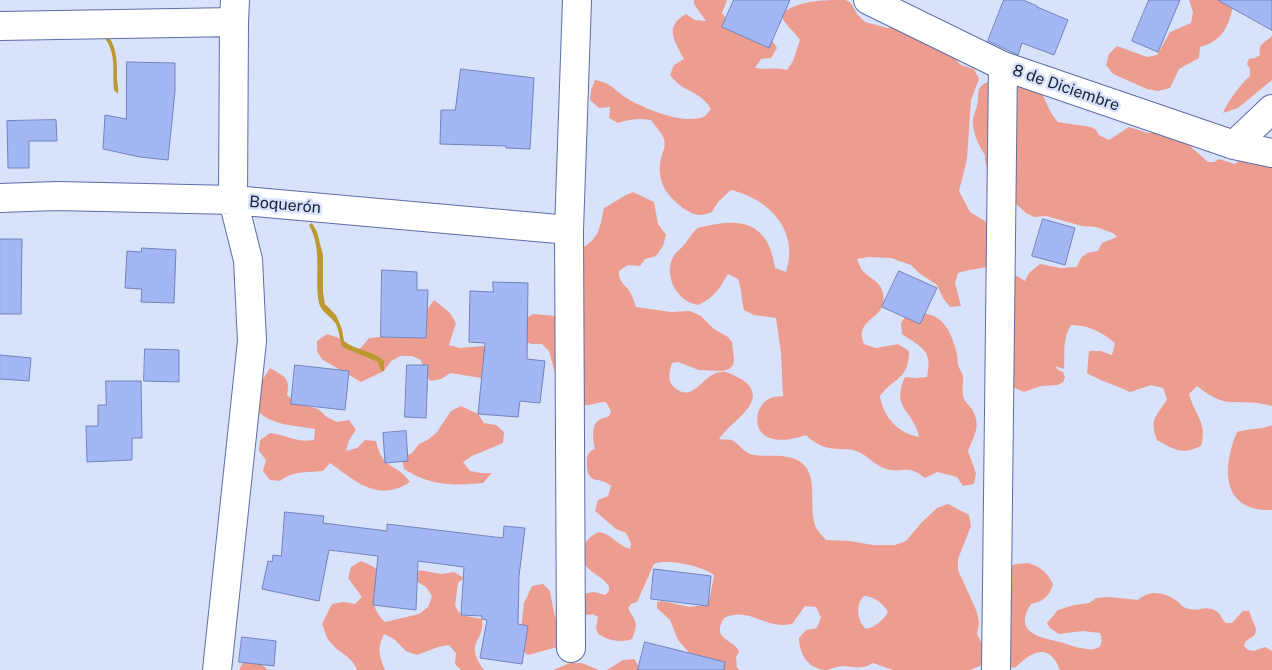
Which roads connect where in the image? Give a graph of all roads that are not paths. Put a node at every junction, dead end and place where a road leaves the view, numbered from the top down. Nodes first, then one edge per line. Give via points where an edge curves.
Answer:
1 (577, 0) edge
2 (868, 0) edge
3 (234, 11) edge
4 (0, 26) edge
5 (1003, 66) junction
6 (1272, 109) edge
7 (1234, 145) junction
8 (1272, 153) edge
9 (0, 198) edge
10 (234, 200) junction
11 (569, 230) junction
12 (571, 648) dead end
13 (217, 670) edge
14 (996, 670) edge

1 - 11 street
2 - 5 street, 8 de Diciembre
3 - 4 street
3 - 10 street
5 - 7 street, 8 de Diciembre
5 - 14 street
6 - 7 street
7 - 8 street, 8 de Diciembre
9 - 10 street, Boquerón
10 - 11 street, Boquerón
10 - 13 street via 248,260 252,341
11 - 12 street

